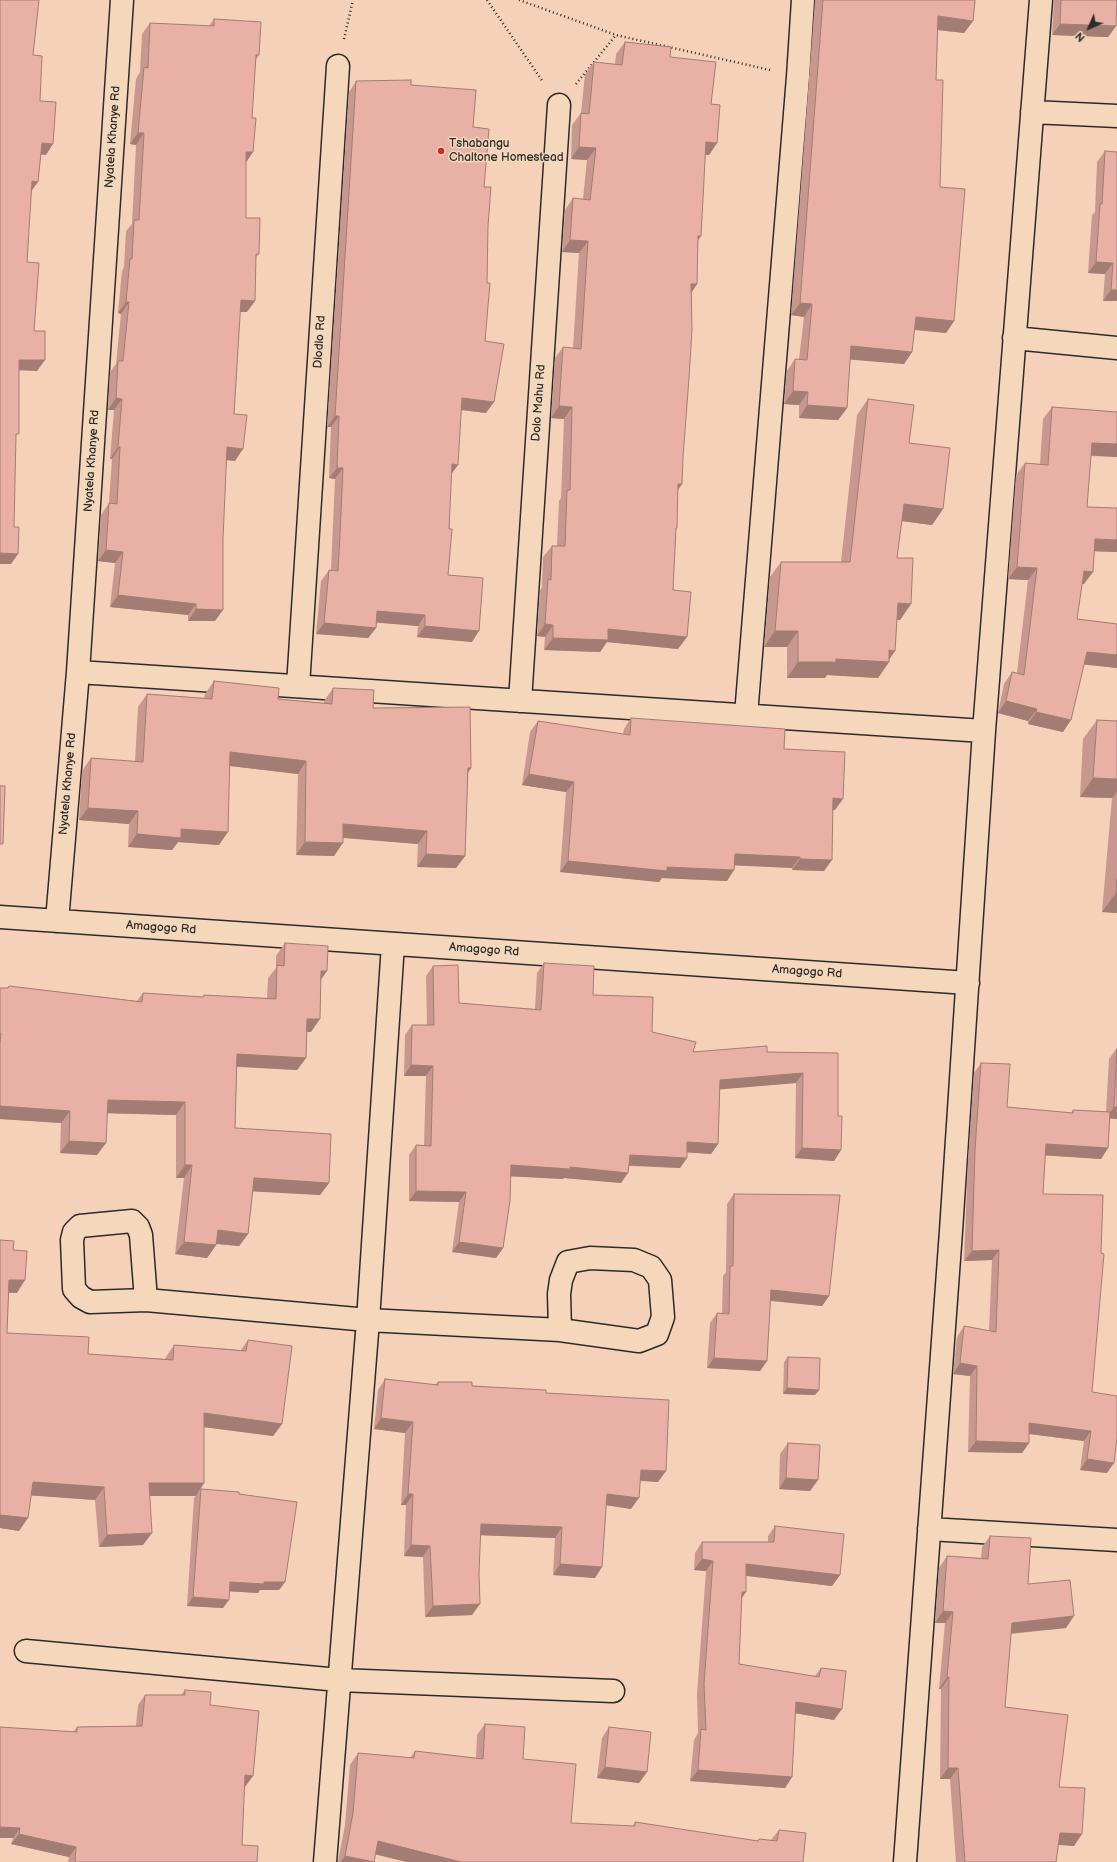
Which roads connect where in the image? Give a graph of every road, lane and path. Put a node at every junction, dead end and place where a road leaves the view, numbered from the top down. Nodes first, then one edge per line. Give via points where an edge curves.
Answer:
1 (122, 0) edge
2 (353, 0) edge
3 (487, 0) edge
4 (519, 0) edge
5 (803, 0) edge
6 (1041, 0) edge
7 (616, 35) junction
8 (338, 66) joint
9 (798, 77) junction
10 (559, 106) junction
11 (1032, 112) junction
12 (1117, 116) edge
13 (1014, 338) junction
14 (1117, 348) edge
15 (78, 672) junction
16 (298, 686) junction
17 (520, 701) junction
18 (746, 715) junction
19 (984, 732) junction
20 (0, 917) edge
21 (57, 921) junction
22 (393, 944) junction
23 (968, 983) junction
24 (146, 1300) junction
25 (368, 1320) junction
26 (560, 1330) junction
27 (929, 1529) junction
28 (1117, 1540) edge
29 (26, 1651) dead end
30 (338, 1680) junction
31 (613, 1691) dead end
32 (325, 1862) edge
33 (904, 1862) edge

1 - 15 street, Nyatela Khanye Rd
2 - 8 path
3 - 10 path
4 - 7 path
5 - 9 street
6 - 11 street
7 - 9 path
7 - 10 path
8 - 16 street, Dlodlo Rd
9 - 18 street
10 - 17 street, Dolo Mahu Rd
11 - 12 street
11 - 13 street
13 - 14 street
13 - 19 street
15 - 16 street
15 - 21 street, Nyatela Khanye Rd
16 - 17 street
17 - 18 street
18 - 19 street
19 - 23 street
20 - 21 street, Amagogo Rd
21 - 22 street, Amagogo Rd
22 - 23 street, Amagogo Rd
22 - 25 street
23 - 27 street
24 - 24 street via 90,1302 81,1297 74,1289 72,1240 74,1232 80,1226 132,1221 138,1227 141,1235
24 - 25 street
25 - 26 street
25 - 30 street
26 - 26 street via 639,1341 657,1334 663,1317 660,1280 651,1267 634,1260 590,1258 568,1262 559,1294
27 - 28 street
27 - 33 street
29 - 30 street
30 - 31 street
30 - 32 street

